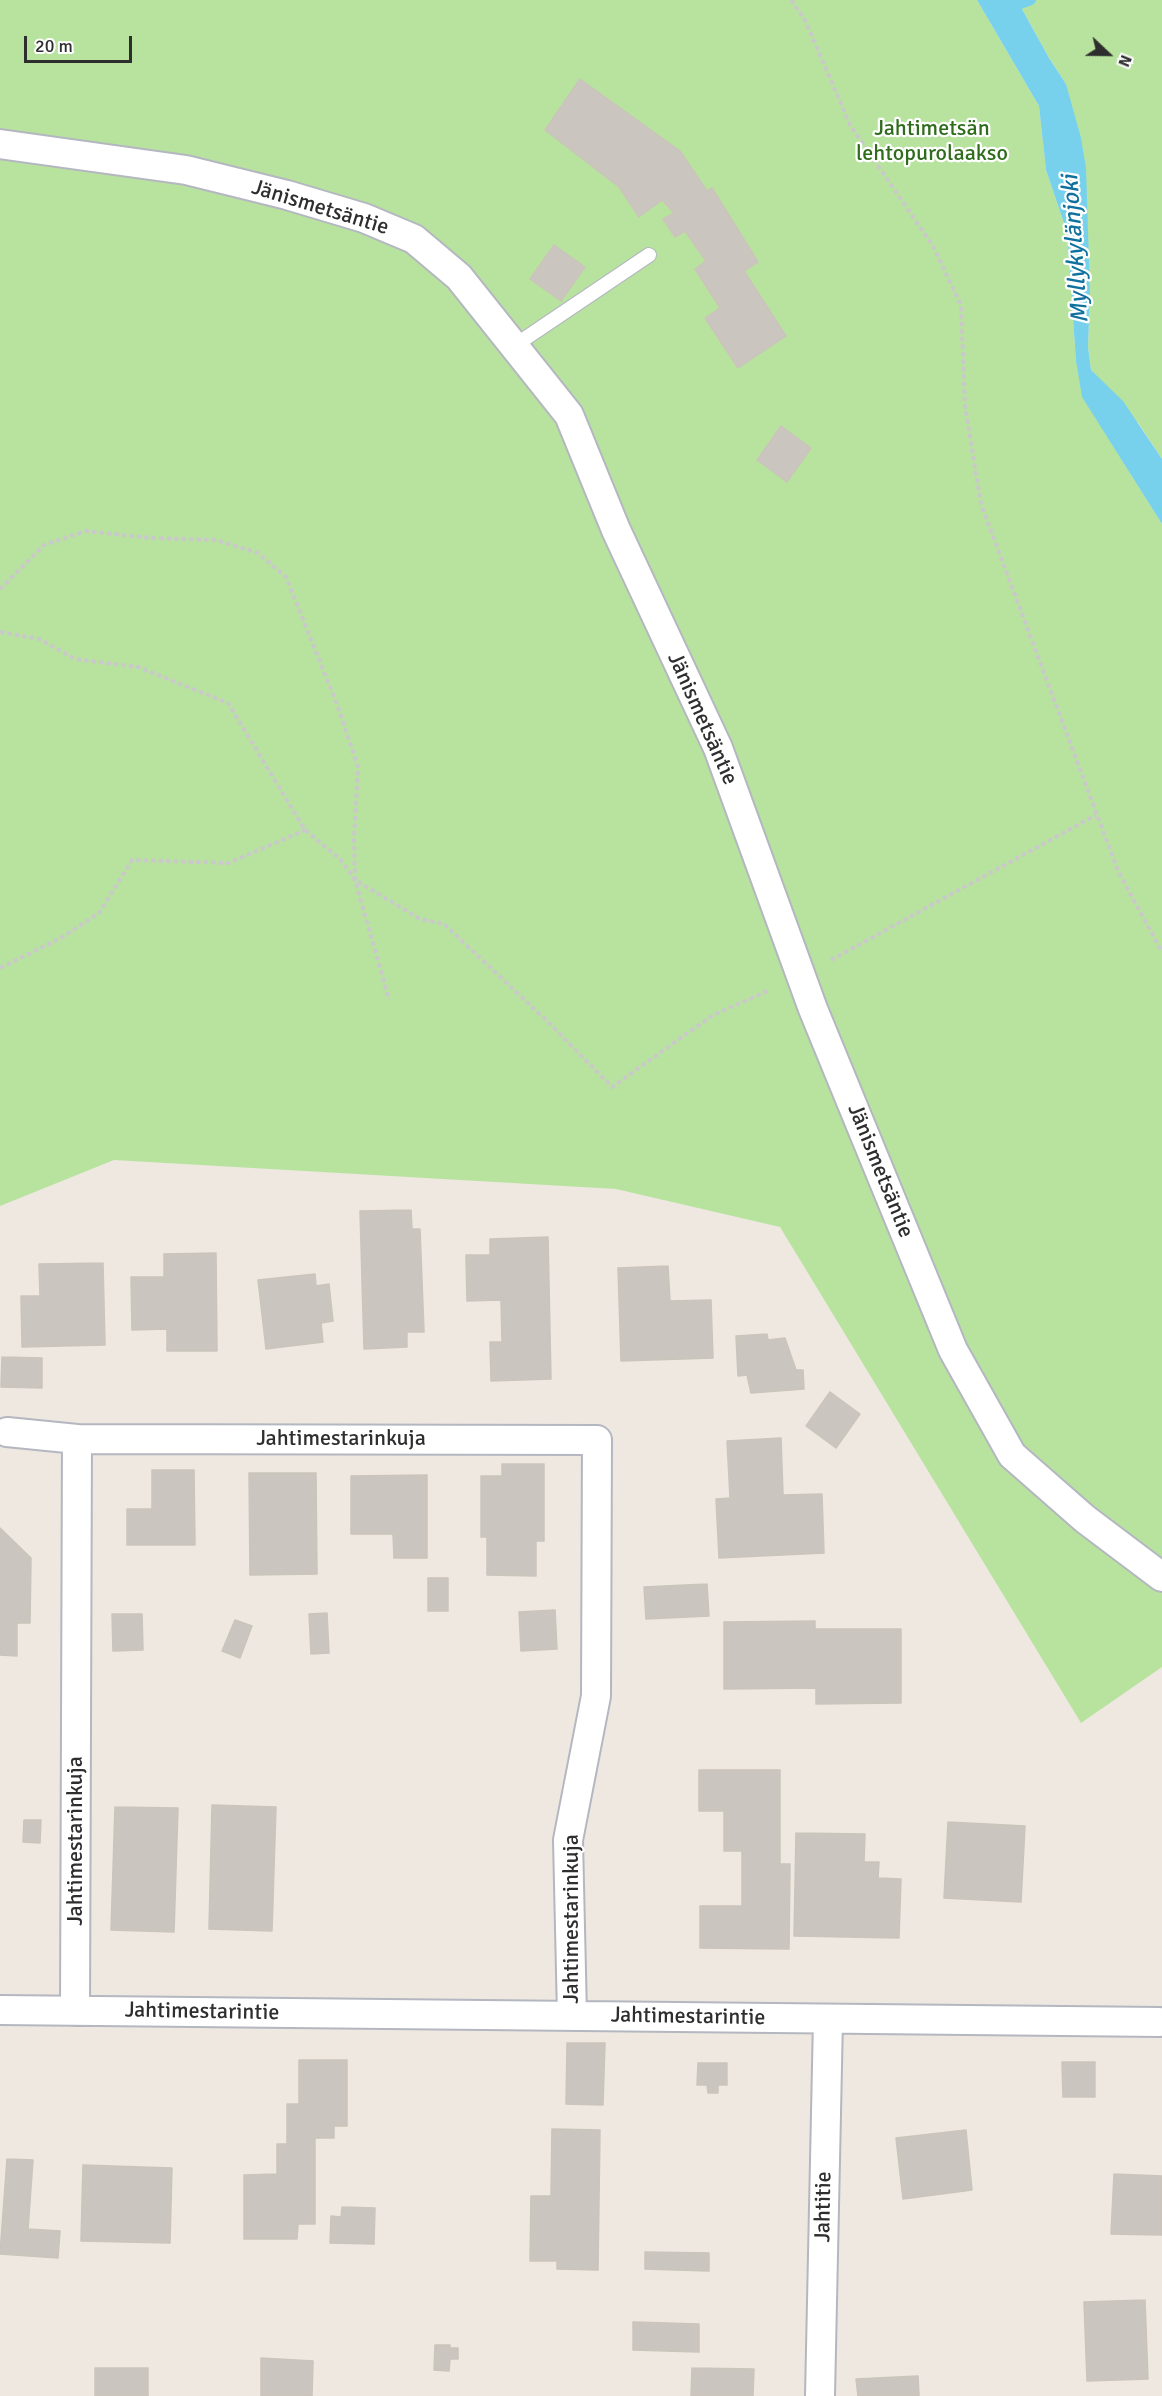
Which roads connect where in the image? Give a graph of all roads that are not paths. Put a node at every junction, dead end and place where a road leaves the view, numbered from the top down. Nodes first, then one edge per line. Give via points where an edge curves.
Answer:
1 (0, 144) edge
2 (649, 255) dead end
3 (514, 346) junction
4 (7, 1432) dead end
5 (77, 1439) junction
6 (1162, 1577) edge
7 (0, 2010) edge
8 (75, 2011) junction
9 (572, 2016) junction
10 (828, 2019) junction
11 (1160, 2022) dead end
12 (820, 2396) edge

1 - 3 street, Jänismetsäntie via 186,170 364,218 414,239 459,278
2 - 3 lane
3 - 6 street, Jänismetsäntie via 569,415 616,530 718,748 801,976 953,1350 1012,1455 1085,1519
4 - 5 street
5 - 8 street, Jahtimestarinkuja
5 - 9 street, Jahtimestarinkuja via 597,1440 596,1696 568,1840
7 - 8 street, Jahtimestarintie
8 - 9 street, Jahtimestarintie
9 - 10 street, Jahtimestarintie
10 - 11 street, Jahtimestarintie
10 - 12 street, Jahtitie

